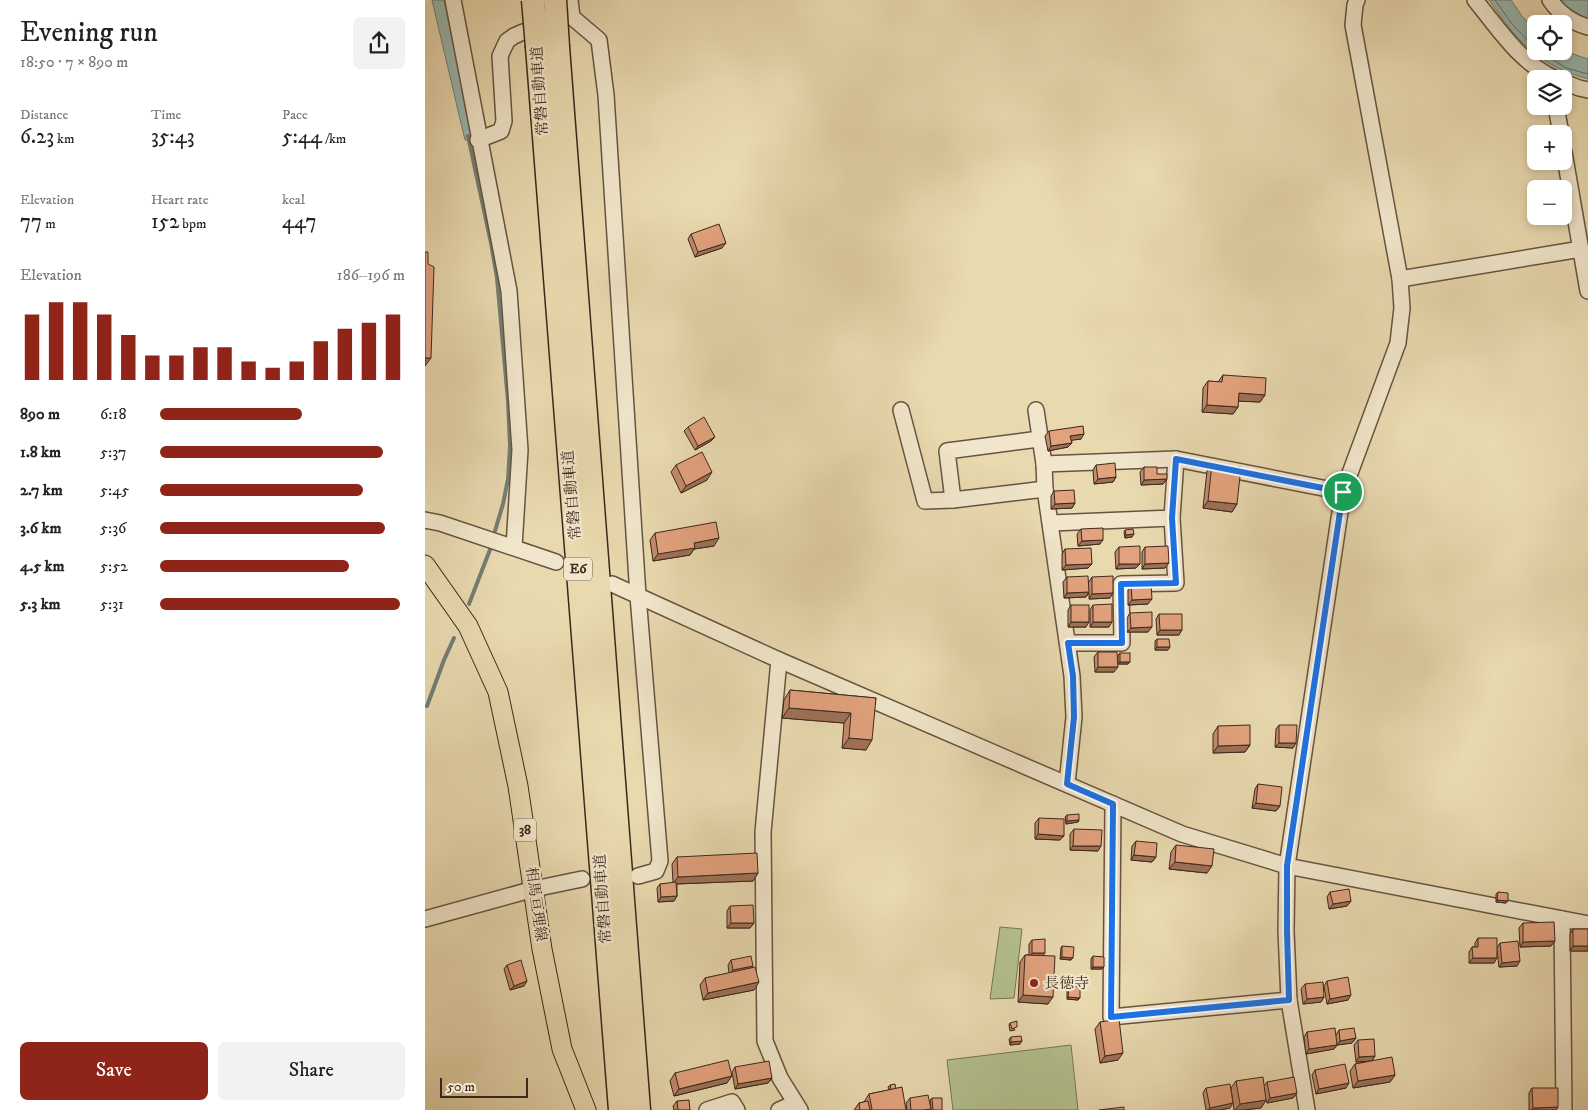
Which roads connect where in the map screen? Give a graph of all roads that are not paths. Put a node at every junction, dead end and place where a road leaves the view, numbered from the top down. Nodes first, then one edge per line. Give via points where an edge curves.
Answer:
1 (453, 0) edge
2 (533, 0) edge
3 (555, 0) edge
4 (570, 0) edge
5 (1357, 0) edge
6 (1475, 0) edge
7 (1550, 0) edge
8 (584, 26) junction
9 (1588, 28) edge
10 (547, 47) junction
11 (1539, 70) edge
12 (1572, 85) edge
13 (1588, 90) edge
14 (478, 140) junction
15 (1567, 170) edge
16 (1581, 249) junction
17 (1400, 279) junction
18 (1588, 291) edge
19 (901, 410) dead end
20 (1036, 410) dead end
21 (1039, 439) junction
22 (1176, 459) junction
23 (1044, 464) junction
24 (1045, 489) junction
25 (1343, 492) junction
26 (953, 500) junction
27 (1172, 518) junction
28 (425, 520) edge
29 (1051, 523) junction
30 (513, 547) junction
31 (557, 562) dead end
32 (425, 564) edge
33 (612, 584) dead end
34 (638, 596) junction
35 (1068, 643) junction
36 (779, 660) junction
37 (1067, 784) junction
38 (1113, 804) junction
39 (1287, 866) junction
40 (638, 876) dead end
41 (582, 879) dead end
42 (534, 889) junction
43 (425, 919) edge
44 (1562, 919) junction
45 (1588, 924) edge
46 (1289, 1000) junction
47 (629, 1101) edge
48 (798, 1107) edge
49 (586, 1110) edge
50 (707, 1110) edge
51 (737, 1110) edge
52 (779, 1110) edge
53 (1307, 1110) edge
54 (1564, 1110) edge

1 - 14 street
2 - 10 highway, 常磐自動車道 / E6, bridge
3 - 10 highway, 常磐自動車道 / E6, bridge
4 - 8 street via 572,17
5 - 17 street via 1353,25
6 - 11 street via 1521,56
7 - 9 street via 1567,17
8 - 14 street via 560,25 523,32 507,41 500,56 504,121 501,131
8 - 34 street via 599,40 606,95
10 - 47 highway, 常磐自動車道 / E6
12 - 13 street
14 - 30 street via 509,291 520,450
15 - 16 street
16 - 17 street
16 - 18 street
17 - 25 street via 1402,308 1398,343
19 - 26 street via 925,501
20 - 21 street
21 - 23 street
21 - 26 street via 947,451
22 - 23 street
22 - 25 street
22 - 27 street
23 - 24 street
24 - 26 street
24 - 29 street
25 - 39 street
27 - 29 street
27 - 35 street via 1176,583 1121,584 1122,643
28 - 30 street
29 - 35 street
30 - 31 street
32 - 42 main road, 相馬亘理線 / 38 via 468,626 498,692 518,786
33 - 34 street
34 - 36 street
34 - 40 street via 660,861 656,871
35 - 37 street via 1074,717
36 - 37 street
36 - 48 street via 763,832 765,1041 780,1078
37 - 38 street
38 - 39 street via 1181,834
38 - 46 street via 1111,1017
39 - 44 street
39 - 46 street
41 - 42 street
42 - 43 street
42 - 49 main road, 相馬亘理線 / 38 via 542,949 563,1050
44 - 45 street
44 - 54 street
46 - 53 street
48 - 52 street
50 - 51 street via 733,1102

